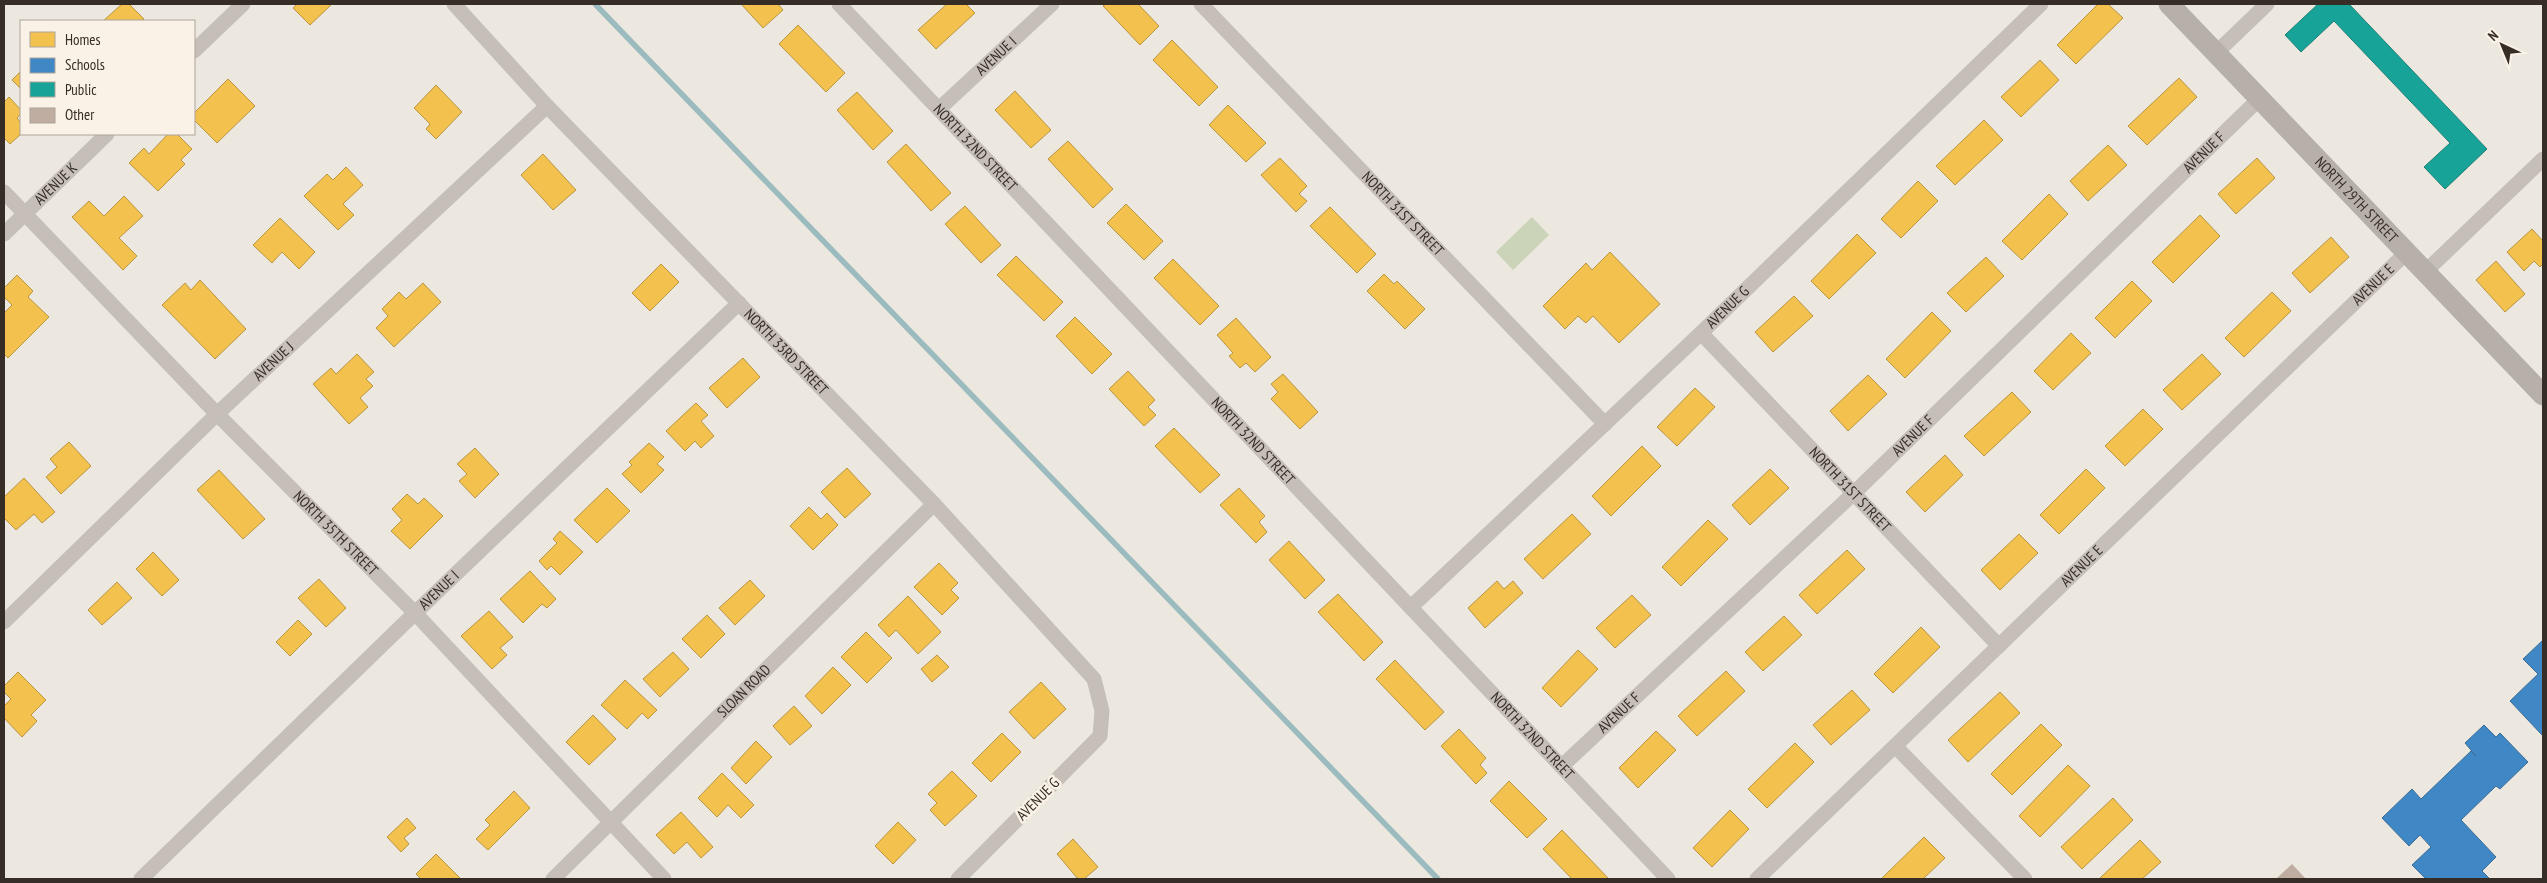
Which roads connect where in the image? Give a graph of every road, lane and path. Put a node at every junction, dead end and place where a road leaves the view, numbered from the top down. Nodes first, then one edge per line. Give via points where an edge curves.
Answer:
1 (243, 4) edge
2 (454, 4) edge
3 (838, 4) edge
4 (1052, 4) edge
5 (1201, 4) edge
6 (2041, 4) edge
7 (2169, 4) edge
8 (2267, 4) edge
9 (195, 50) edge
10 (2216, 53) junction
11 (2259, 99) junction
12 (547, 106) junction
13 (939, 109) junction
14 (106, 135) edge
15 (2543, 159) edge
16 (4, 192) edge
17 (25, 213) junction
18 (4, 234) edge
19 (2406, 253) junction
20 (2426, 272) junction
21 (739, 303) junction
22 (1702, 333) junction
23 (2543, 396) edge
24 (217, 414) junction
25 (1605, 424) junction
26 (1854, 493) junction
27 (934, 504) junction
28 (1411, 607) junction
29 (415, 613) junction
30 (4, 622) edge
31 (1999, 646) junction
32 (1102, 711) joint
33 (1895, 746) junction
34 (1562, 766) junction
35 (611, 823) junction
36 (141, 879) edge
37 (553, 879) edge
38 (664, 879) edge
39 (958, 879) edge
40 (1668, 879) edge
41 (1757, 879) edge
42 (2025, 879) edge

1 - 9 street
2 - 12 street, NORTH 33RD STREET
3 - 13 street, NORTH 32ND STREET
4 - 13 street, AVENUE I
5 - 25 street, NORTH 31ST STREET
6 - 22 street, AVENUE G
7 - 10 street, NORTH 29TH STREET
8 - 10 street
10 - 11 street, NORTH 29TH STREET
11 - 19 street, NORTH 29TH STREET
11 - 26 street, AVENUE F
12 - 21 street, NORTH 33RD STREET
12 - 24 street, AVENUE J
13 - 28 street, NORTH 32ND STREET
14 - 17 street, AVENUE K
15 - 20 street
16 - 17 street, NORTH 35TH STREET
17 - 18 street, AVENUE K
17 - 24 street, NORTH 35TH STREET
19 - 20 street, NORTH 29TH STREET
19 - 31 street, AVENUE E
20 - 23 street, NORTH 29TH STREET
21 - 27 street, NORTH 33RD STREET
21 - 29 street, AVENUE I
22 - 25 street, AVENUE G
22 - 26 street, NORTH 31ST STREET
24 - 29 street, NORTH 35TH STREET
24 - 30 street, AVENUE J
25 - 28 street, AVENUE G
26 - 31 street, NORTH 31ST STREET
26 - 34 street, AVENUE F
27 - 32 street, NORTH 33RD STREET via 1094,679
27 - 35 street, SLOAN ROAD
28 - 34 street, NORTH 32ND STREET
29 - 35 street, NORTH 35TH STREET
29 - 36 street, AVENUE I
31 - 33 street, AVENUE E
32 - 39 street, AVENUE G via 1100,736
33 - 41 street, AVENUE E
33 - 42 street
34 - 40 street, NORTH 32ND STREET
35 - 37 street, SLOAN ROAD
35 - 38 street, NORTH 35TH STREET

